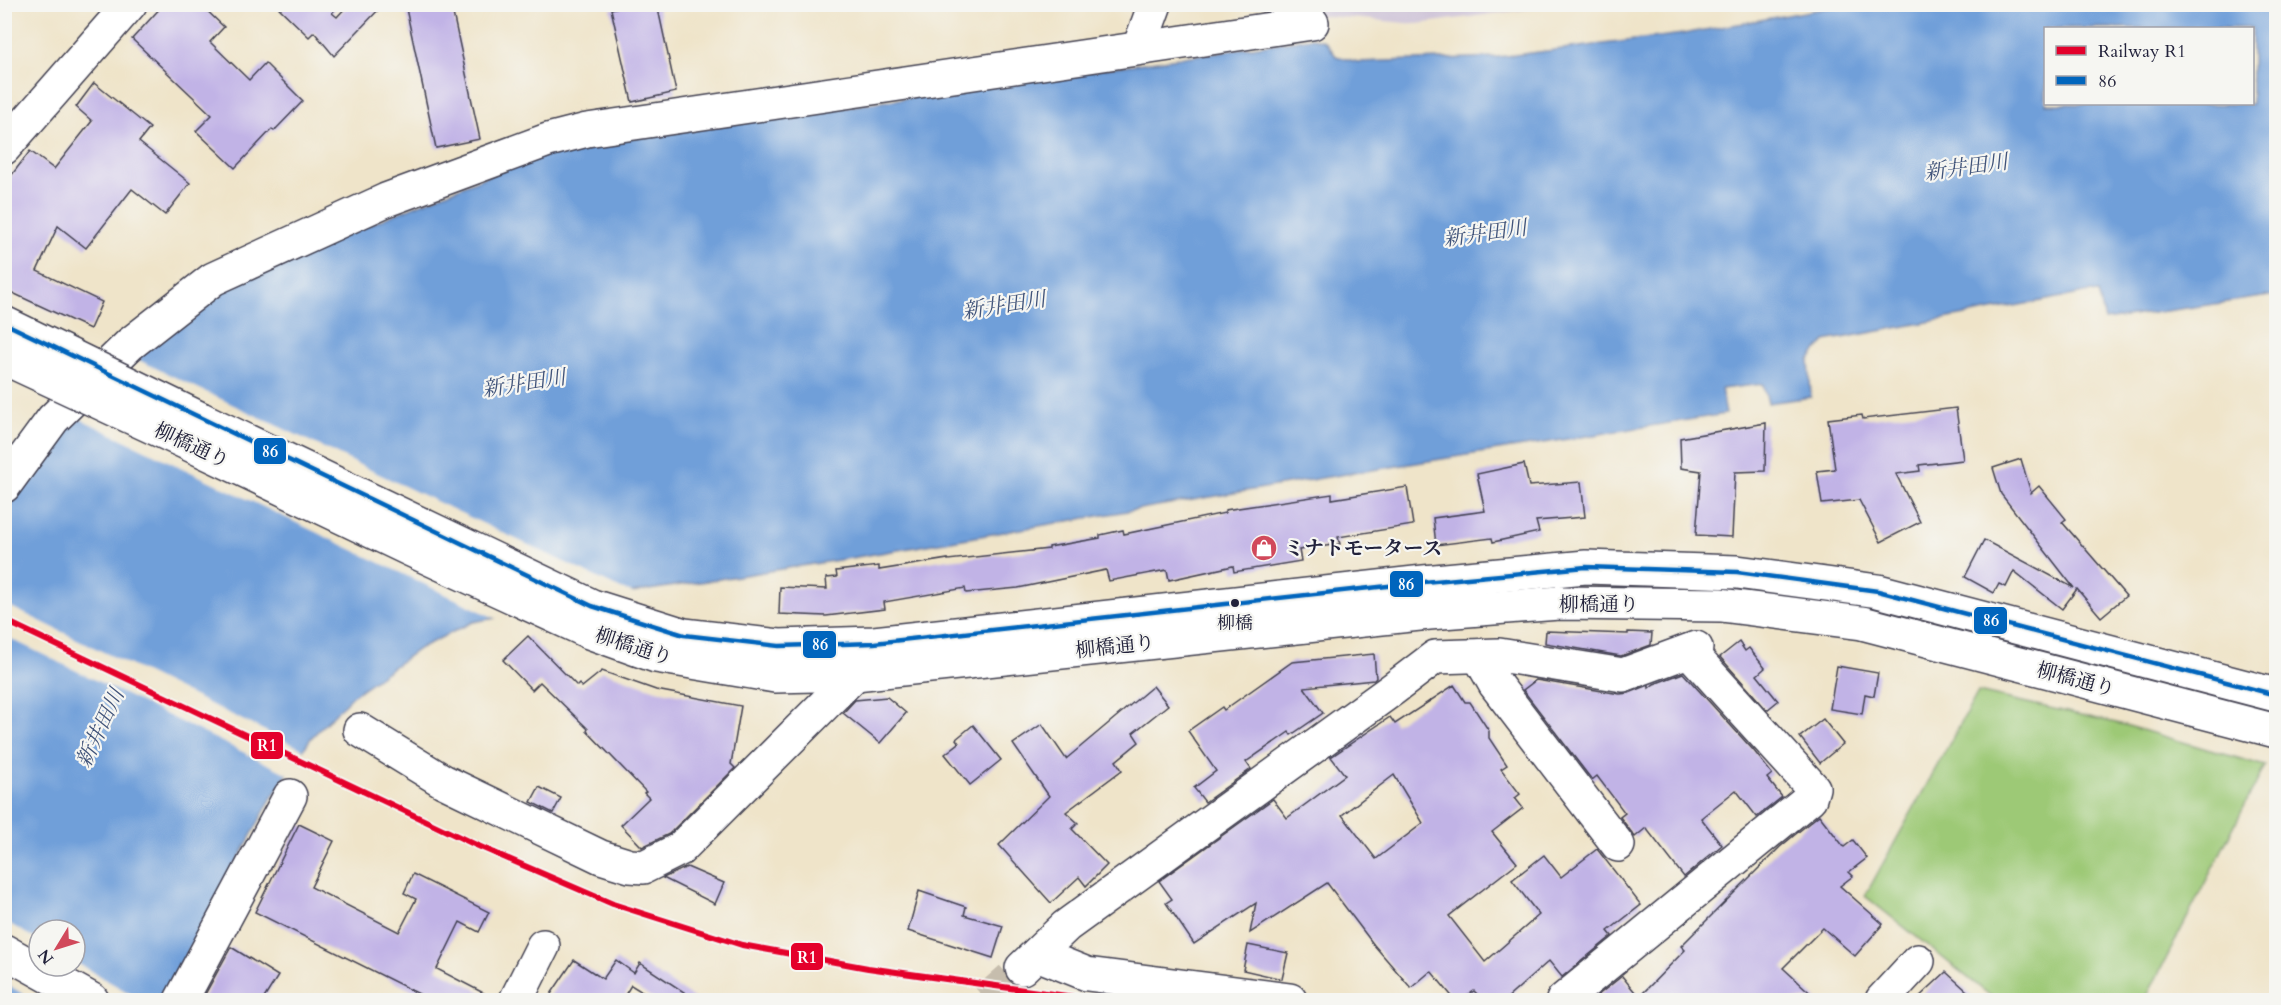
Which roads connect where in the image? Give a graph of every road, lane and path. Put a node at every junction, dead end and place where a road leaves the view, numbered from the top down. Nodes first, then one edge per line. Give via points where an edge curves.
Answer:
1 (130, 4) edge
2 (1155, 4) edge
3 (1312, 23) dead end
4 (1139, 48) junction
5 (4, 148) edge
6 (4, 323) edge
7 (4, 358) edge
8 (4, 486) edge
9 (1426, 597) junction
10 (1479, 656) junction
11 (1435, 657) junction
12 (777, 661) junction
13 (855, 674) junction
14 (2277, 695) edge
15 (360, 730) dead end
16 (2277, 731) edge
17 (290, 796) dead end
18 (1618, 845) dead end
19 (543, 946) dead end
20 (4, 951) edge
21 (1918, 961) dead end
22 (92, 1000) edge
23 (182, 1000) edge
24 (516, 1000) edge
25 (1290, 1000) edge
26 (1563, 1000) edge
27 (1882, 1000) edge

1 - 5 street
2 - 4 street
3 - 4 street
4 - 8 street via 588,130 548,140 386,200 213,279 130,344 70,402
6 - 12 street, 柳橋通り, bridge via 592,606
7 - 12 street, 柳橋通り, bridge via 590,632 656,656
9 - 11 street
9 - 12 street, 柳橋通り via 874,643
9 - 13 street, 柳橋通り
9 - 14 street, 柳橋通り via 1586,567 1749,573 1878,591
9 - 16 street, 柳橋通り via 1721,605 1862,623
10 - 11 street
10 - 18 street via 1495,684
10 - 26 street via 1499,655 1623,675 1693,649 1813,788 1810,798
11 - 25 street via 1066,926 1029,961 1087,974
12 - 13 street, 柳橋通り
13 - 15 street via 680,849 644,867 601,857 444,782
17 - 23 street
19 - 24 street
20 - 22 street
21 - 27 street

